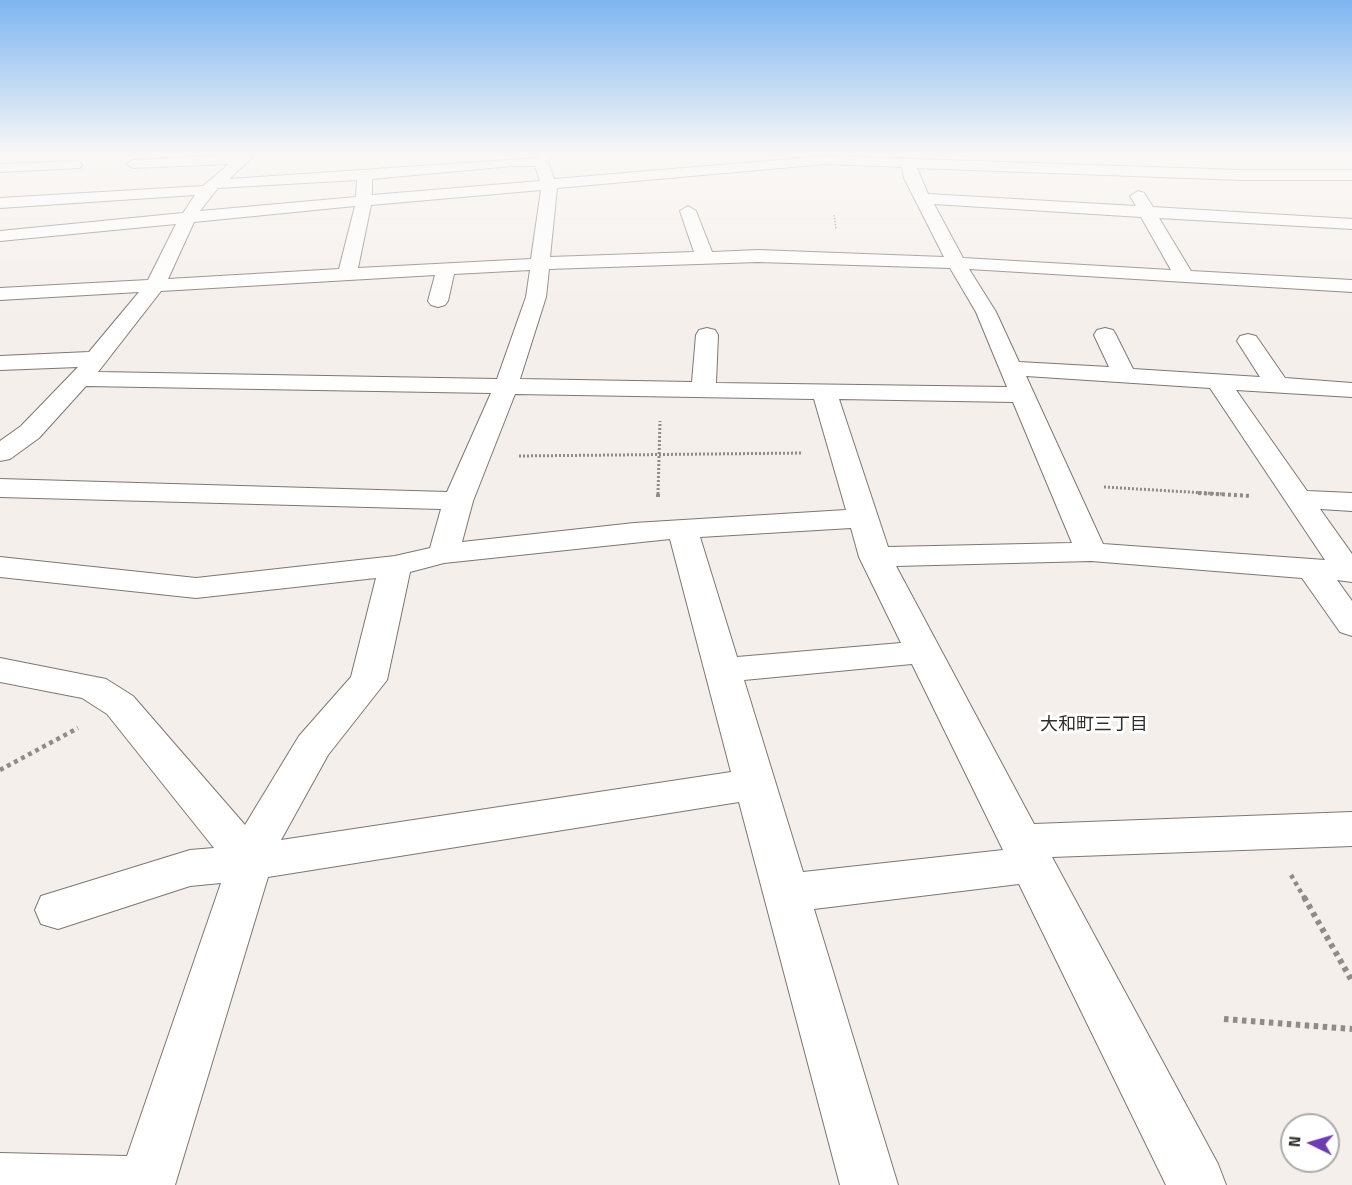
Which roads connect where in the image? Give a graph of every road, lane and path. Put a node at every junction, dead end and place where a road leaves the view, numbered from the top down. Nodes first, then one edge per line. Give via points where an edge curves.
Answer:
1 (194, 209) edge
2 (278, 209) edge
3 (362, 209) edge
4 (546, 209) edge
5 (929, 209) edge
6 (1101, 209) edge
7 (1146, 209) edge
8 (688, 211) dead end
9 (1148, 212) junction
10 (188, 218) junction
11 (1352, 224) edge
12 (0, 236) edge
13 (705, 258) junction
14 (956, 263) junction
15 (539, 264) junction
16 (446, 269) junction
17 (347, 275) junction
18 (1184, 276) junction
19 (155, 286) junction
20 (1352, 286) edge
21 (0, 294) edge
22 (438, 301) dead end
23 (1105, 335) dead end
24 (707, 336) dead end
25 (1248, 341) dead end
26 (96, 359) junction
27 (0, 363) edge
28 (1009, 368) junction
29 (1124, 375) junction
30 (80, 378) junction
31 (1218, 382) junction
32 (1277, 385) junction
33 (506, 386) junction
34 (702, 390) junction
35 (1352, 390) edge
36 (824, 392) junction
37 (1022, 395) junction
38 (1, 451) edge
39 (843, 453) junction
40 (477, 457) junction
41 (1061, 484) junction
42 (0, 488) edge
43 (1300, 499) junction
44 (458, 501) junction
45 (1352, 502) edge
46 (683, 530) junction
47 (869, 538) junction
48 (1091, 552) junction
49 (444, 554) junction
50 (394, 566) junction
51 (0, 567) edge
52 (1313, 570) junction
53 (1350, 572) edge
54 (1352, 625) edge
55 (923, 652) junction
56 (0, 670) edge
57 (723, 670) junction
58 (120, 705) junction
59 (0, 770) edge
60 (756, 784) junction
61 (1352, 829) edge
62 (1266, 832) junction
63 (1027, 853) junction
64 (250, 862) junction
65 (786, 893) junction
66 (58, 910) dead end
67 (1352, 981) edge
68 (1224, 1019) dead end
69 (1352, 1029) edge
70 (0, 1182) edge
71 (138, 1185) edge
72 (146, 1185) edge
73 (869, 1185) edge
74 (1197, 1185) edge

1 - 10 street
2 - 10 street
3 - 17 street
4 - 15 street
5 - 14 street
6 - 9 street
7 - 9 street
8 - 13 street
9 - 11 street
9 - 18 street
10 - 12 street
10 - 19 street
13 - 14 street
13 - 15 street
14 - 18 street
14 - 28 street via 986,312
15 - 16 street
15 - 33 street via 536,297
16 - 17 street
16 - 22 street
17 - 19 street
18 - 20 street
19 - 21 street
19 - 26 street
23 - 29 street
24 - 34 street
25 - 32 street
26 - 27 street
26 - 30 street
28 - 29 street
28 - 37 street
29 - 31 street
30 - 33 street
30 - 38 street via 30,432
31 - 32 street
31 - 43 street
32 - 35 street
33 - 34 street
33 - 40 street
34 - 36 street
36 - 37 street
36 - 39 street
37 - 41 street
39 - 40 path
39 - 47 street
40 - 44 street
41 - 43 path
41 - 48 street
42 - 44 street
43 - 45 street
43 - 53 street
44 - 49 street
46 - 47 street
46 - 49 street
46 - 57 street
47 - 48 street
47 - 55 street
48 - 52 street
49 - 50 street
50 - 51 street via 196,588
50 - 64 street via 369,680 313,746 266,826
52 - 53 street
52 - 54 street
55 - 57 street
55 - 63 street
56 - 58 street via 93,688
57 - 60 street
58 - 59 path
58 - 64 street
60 - 64 street
60 - 65 street
61 - 62 street
62 - 63 street
62 - 67 path
63 - 65 street
63 - 74 street
64 - 66 street via 190,868
64 - 72 street
65 - 73 street
68 - 69 path
70 - 71 street

